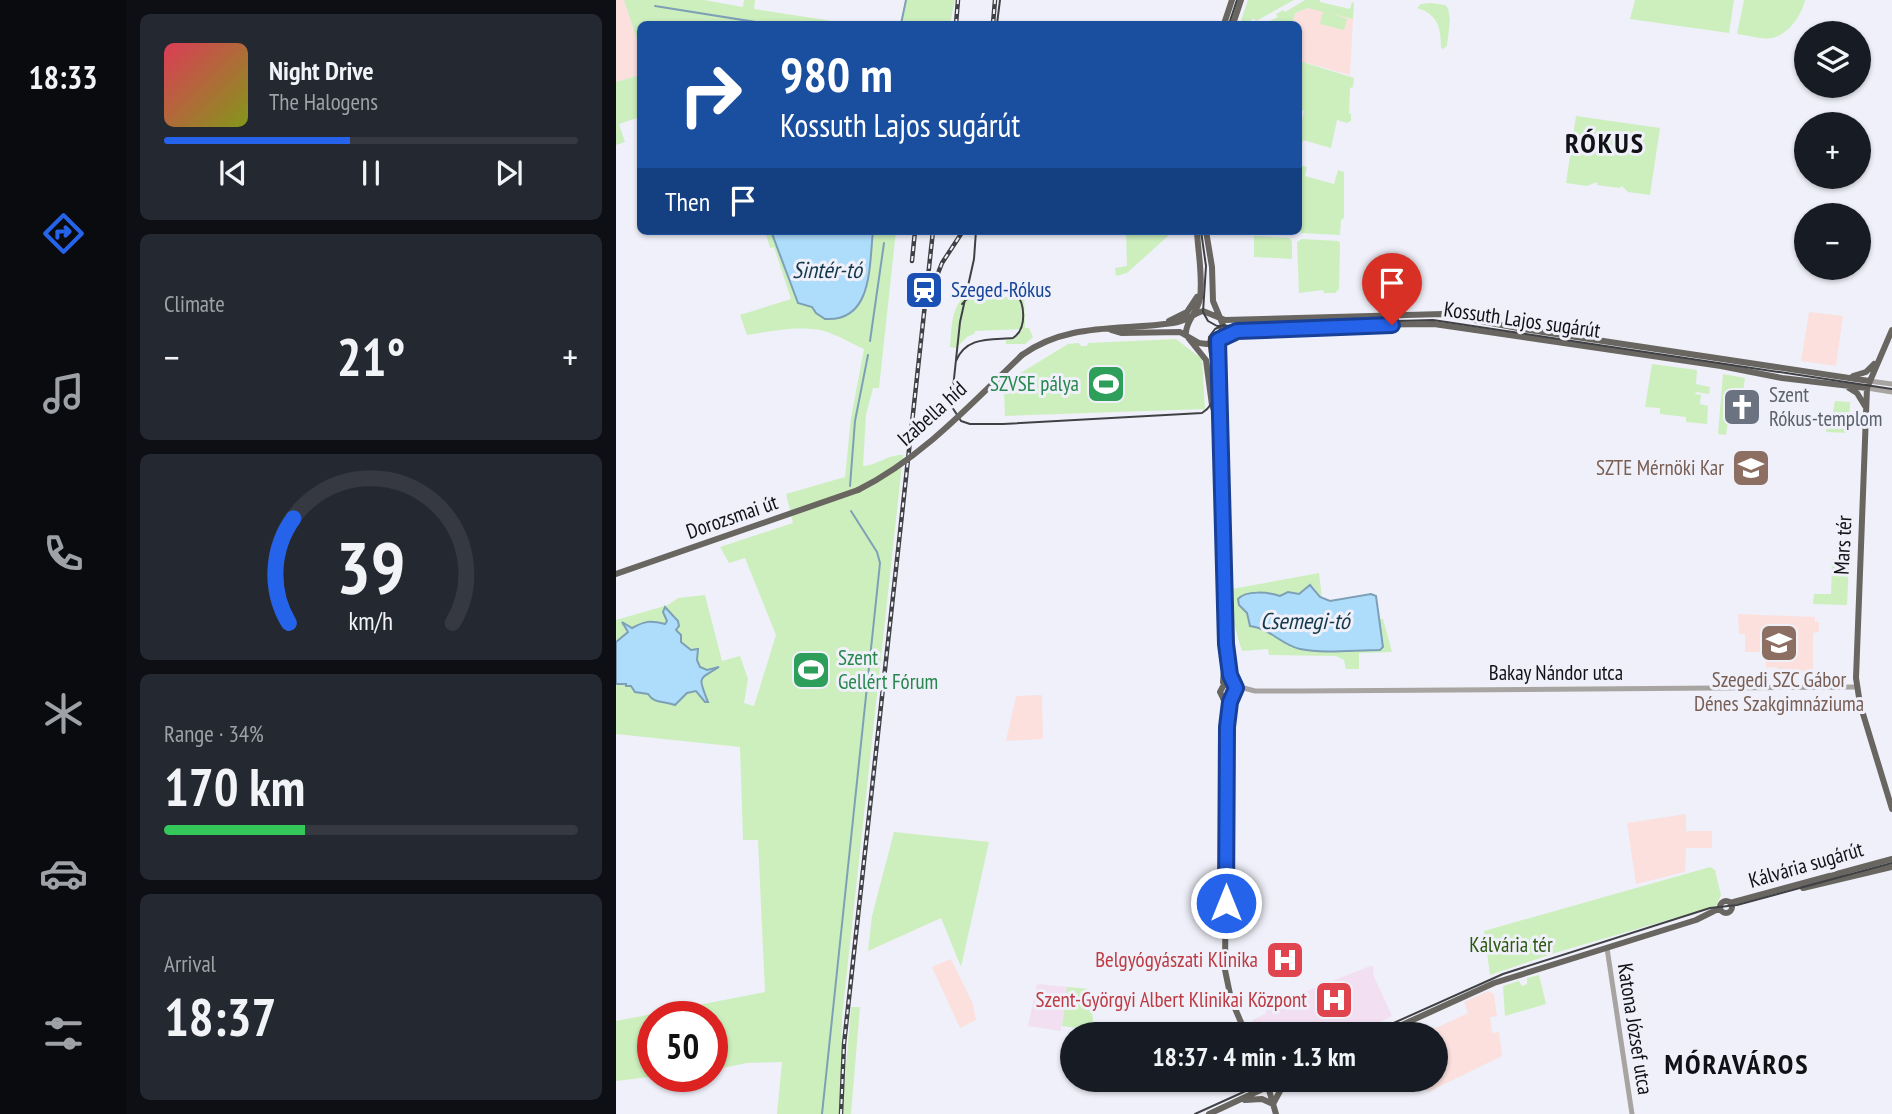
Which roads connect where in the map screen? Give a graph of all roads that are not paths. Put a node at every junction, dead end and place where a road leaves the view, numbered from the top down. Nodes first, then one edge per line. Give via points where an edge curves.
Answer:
1 (1232, 0) edge
2 (1241, 0) edge
3 (1225, 21) edge
4 (1234, 21) edge
5 (1197, 235) edge
6 (1207, 235) edge
7 (1200, 290) junction
8 (1192, 316) junction
9 (1223, 320) junction
10 (1154, 325) junction
11 (1110, 330) junction
12 (1892, 330) edge
13 (1186, 334) junction
14 (1218, 340) junction
15 (1022, 355) joint
16 (1877, 362) junction
17 (1852, 377) junction
18 (1869, 380) junction
19 (1892, 384) edge
20 (1845, 386) junction
21 (1867, 388) junction
22 (1892, 392) edge
23 (1866, 407) junction
24 (1219, 425) junction
25 (858, 491) joint
26 (616, 574) edge
27 (1857, 687) junction
28 (1231, 690) junction
29 (1226, 713) junction
30 (1227, 727) junction
31 (1892, 809) edge
32 (1892, 858) edge
33 (1892, 867) edge
34 (1726, 908) junction
35 (1607, 948) junction
36 (1241, 1022) edge
37 (1408, 1022) edge
38 (1253, 1092) edge
39 (1270, 1092) edge
40 (1278, 1092) edge
41 (1237, 1102) junction
42 (1273, 1104) junction
43 (1209, 1114) edge
44 (1276, 1114) edge
45 (1632, 1114) edge

1 - 3 main road
2 - 4 main road
5 - 7 main road
6 - 9 main road via 1213,301
7 - 8 main road
7 - 10 main road via 1187,312
8 - 9 main road, Kossuth Lajos sugárút via 1205,311
8 - 10 main road, Kossuth Lajos sugárút
8 - 13 main road
9 - 14 main road
9 - 17 main road, Kossuth Lajos sugárút via 1443,314
10 - 11 main road, Kossuth Lajos sugárút
11 - 13 main road, Kossuth Lajos sugárút
11 - 15 main road, Kossuth Lajos sugárút via 1055,336
12 - 16 main road, Mars tér
13 - 14 main road, Kossuth Lajos sugárút via 1202,344
13 - 24 main road via 1206,360
14 - 20 main road, Kossuth Lajos sugárút via 1237,331 1434,324
14 - 24 main road
15 - 25 main road, Izabella híd, bridge via 918,452
16 - 17 main road
16 - 18 main road, Mars tér
17 - 18 main road, Kossuth Lajos sugárút
18 - 19 street, Kossuth Lajos sugárút
18 - 21 main road, Mars tér
20 - 21 main road, Kossuth Lajos sugárút
20 - 23 main road via 1857,393
21 - 22 street, Kossuth Lajos sugárút
21 - 23 main road, Mars tér
23 - 27 main road, Mars tér
24 - 28 main road
25 - 26 main road, Dorozsmai út
27 - 28 street, Bakay Nándor utca
27 - 31 main road, Mars tér
28 - 29 main road
28 - 29 main road via 1217,692
28 - 30 main road
29 - 30 main road
30 - 36 main road via 1225,968
32 - 34 main road, Kálvária sugárút
33 - 34 main road, Kálvária sugárút
34 - 35 main road, Kálvária sugárút
35 - 37 main road, Kálvária sugárút via 1494,983
35 - 45 street, Katona József utca
38 - 41 main road
39 - 42 main road
40 - 42 main road
41 - 42 main road via 1256,1098
41 - 43 main road
42 - 44 main road

